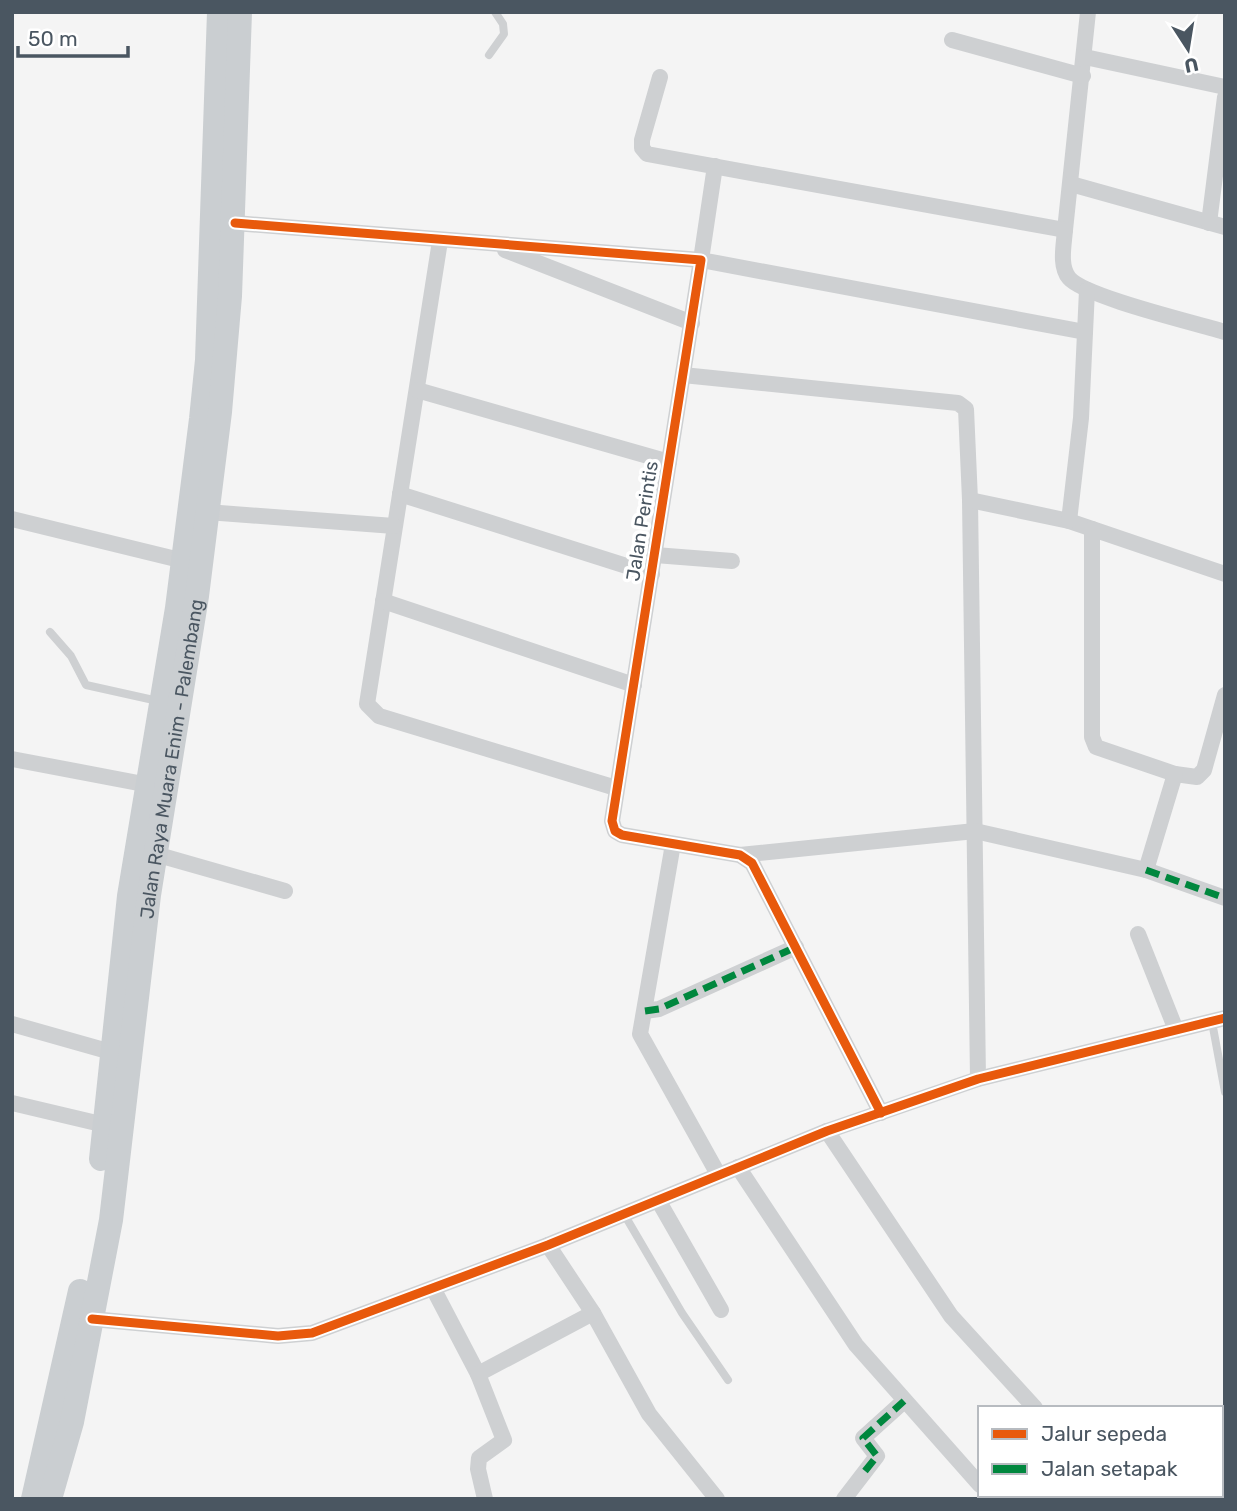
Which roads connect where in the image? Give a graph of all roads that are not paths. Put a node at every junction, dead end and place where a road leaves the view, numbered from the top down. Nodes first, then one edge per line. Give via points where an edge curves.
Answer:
1 (219, 12) edge
2 (240, 12) edge
3 (495, 12) edge
4 (1088, 12) edge
5 (952, 40) dead end
6 (489, 55) dead end
7 (1085, 57) junction
8 (1083, 76) junction
9 (660, 77) dead end
10 (1225, 87) edge
11 (1225, 97) edge
12 (715, 166) junction
13 (1070, 184) junction
14 (224, 185) junction
15 (235, 223) junction
16 (1217, 225) edge
17 (1065, 230) junction
18 (440, 242) junction
19 (491, 245) junction
20 (701, 260) junction
21 (1087, 290) junction
22 (692, 323) junction
23 (1085, 332) junction
24 (1225, 332) edge
25 (683, 375) junction
26 (417, 390) junction
27 (669, 462) junction
28 (400, 494) junction
29 (971, 500) junction
30 (207, 512) junction
31 (12, 519) edge
32 (1069, 521) junction
33 (394, 526) junction
34 (1092, 529) junction
35 (655, 555) junction
36 (184, 561) junction
37 (732, 561) dead end
38 (652, 574) junction
39 (1225, 574) edge
40 (383, 601) junction
41 (50, 632) dead end
42 (634, 685) junction
43 (1225, 695) edge
44 (161, 702) junction
45 (12, 759) edge
46 (1175, 774) junction
47 (157, 787) junction
48 (616, 788) junction
49 (975, 831) junction
50 (673, 844) junction
51 (155, 854) junction
52 (740, 855) junction
53 (1146, 870) junction
54 (285, 891) dead end
55 (1225, 898) edge
56 (1138, 934) dead end
57 (796, 947) junction
58 (645, 1011) junction
59 (1218, 1020) edge
60 (12, 1024) edge
61 (1176, 1030) junction
62 (111, 1052) junction
63 (978, 1079) junction
64 (1225, 1092) edge
65 (12, 1103) edge
66 (881, 1112) junction
67 (105, 1125) junction
68 (827, 1131) junction
69 (738, 1167) junction
70 (718, 1174) junction
71 (658, 1200) junction
72 (624, 1214) junction
73 (548, 1245) junction
74 (434, 1290) junction
75 (721, 1310) dead end
76 (593, 1313) junction
77 (92, 1319) junction
78 (478, 1374) junction
79 (729, 1380) dead end
80 (904, 1401) junction
81 (1033, 1406) edge
82 (978, 1483) edge
83 (33, 1499) edge
84 (50, 1499) edge
85 (485, 1499) edge
86 (717, 1499) edge
87 (844, 1499) edge

1 - 14 main road, Jalan Raya Muara Enim - Palembang
2 - 14 main road, Jalan Raya Muara Enim - Palembang
3 - 6 lane via 504,34
4 - 7 street
5 - 8 street
7 - 8 street
7 - 10 street
8 - 13 street
9 - 12 street via 642,148 655,157
11 - 16 street
12 - 17 street
12 - 20 street, Jalan Perintis
13 - 16 street
13 - 17 street
14 - 15 main road, Jalan Raya Muara Enim - Palembang
14 - 36 main road, Jalan Raya Muara Enim - Palembang
15 - 18 street
15 - 30 main road, Jalan Raya Muara Enim - Palembang
17 - 21 street via 1063,266 1070,279
18 - 19 street
18 - 26 street
19 - 20 street
19 - 22 street
20 - 22 street, Jalan Perintis
20 - 23 street
21 - 23 street
21 - 24 street
22 - 25 street, Jalan Perintis
23 - 32 street
25 - 27 street, Jalan Perintis
25 - 29 street via 958,403 967,409
26 - 27 street
26 - 28 street
27 - 35 street, Jalan Perintis
28 - 33 street
28 - 38 street
29 - 32 street
29 - 49 street
30 - 33 street
30 - 47 main road, Jalan Raya Muara Enim - Palembang
31 - 36 street
32 - 34 street
33 - 40 street
34 - 39 street
34 - 46 street via 1093,741 1102,751
35 - 37 street
35 - 38 street, Jalan Perintis
36 - 44 main road, Jalan Raya Muara Enim - Palembang
38 - 42 street, Jalan Perintis
40 - 42 street
40 - 48 street via 366,695 375,714
41 - 44 lane via 71,656 86,685
42 - 48 street, Jalan Perintis
43 - 46 street via 1202,774 1192,778
44 - 47 main road, Jalan Raya Muara Enim - Palembang
45 - 47 street
46 - 53 street
47 - 51 main road, Jalan Raya Muara Enim - Palembang
47 - 62 main road, Jalan Raya Muara Enim - Palembang via 129,896
48 - 50 street, Jalan Perintis via 612,821 618,833
49 - 52 street, Jalan Perintis
49 - 53 street, Jalan Perintis
49 - 63 street
50 - 52 street, Jalan Perintis
50 - 58 street
51 - 54 street
51 - 77 main road, Jalan Raya Muara Enim - Palembang via 111,1220
52 - 57 street via 756,870
53 - 55 street, Jalan Perintis
56 - 61 street
57 - 58 street via 659,1009
57 - 66 street
58 - 70 street via 641,1038
59 - 61 street
59 - 64 lane
60 - 62 street
61 - 63 street
62 - 67 main road, Jalan Raya Muara Enim - Palembang
63 - 66 street
65 - 67 street
66 - 68 street
67 - 83 main road, Jalan Raya Muara Enim - Palembang via 75,1319
68 - 69 street
68 - 81 street via 951,1316
69 - 70 street
69 - 80 street via 856,1345
70 - 71 street
71 - 72 street
71 - 75 street
72 - 73 street
72 - 79 lane via 682,1313
73 - 74 street
73 - 76 street
74 - 77 street via 330,1328 297,1335
74 - 78 street
76 - 78 street
76 - 86 street via 649,1414
77 - 84 main road, Jalan Raya Muara Enim - Palembang via 72,1422
78 - 85 street via 504,1440 479,1458
80 - 82 street
80 - 87 street via 863,1438 877,1456

